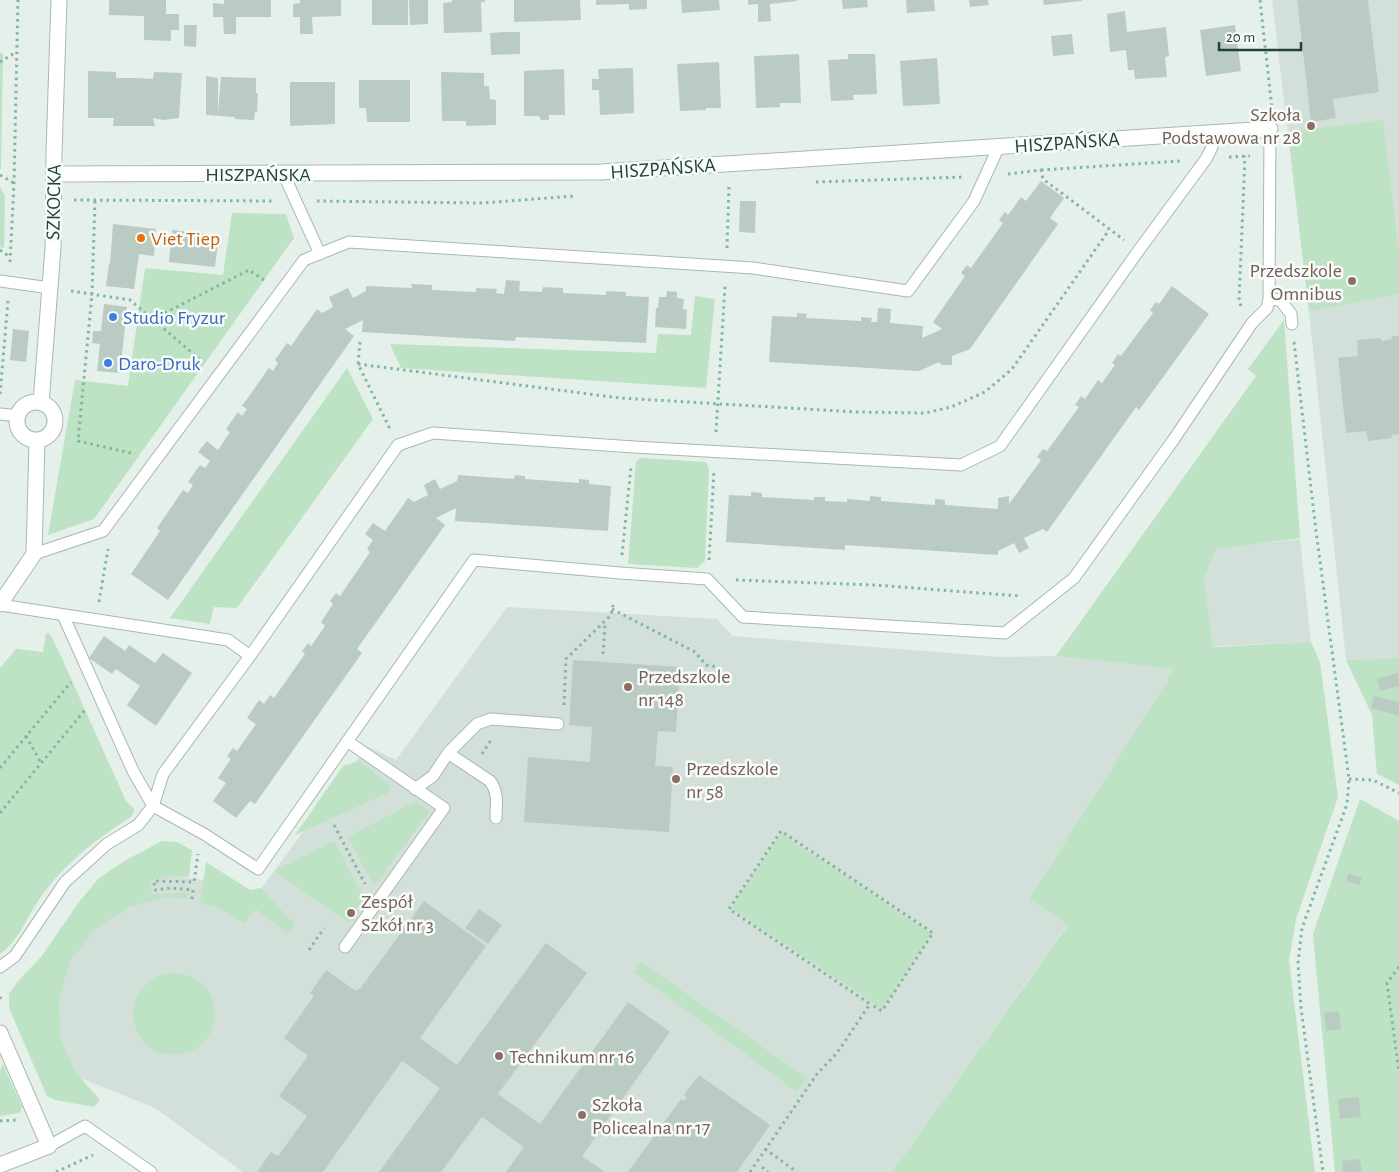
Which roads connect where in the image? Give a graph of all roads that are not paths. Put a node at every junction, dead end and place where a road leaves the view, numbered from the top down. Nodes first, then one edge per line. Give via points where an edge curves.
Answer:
1 (59, 0) edge
2 (1270, 129) joint
3 (1211, 133) junction
4 (999, 146) junction
5 (283, 173) junction
6 (54, 174) junction
7 (320, 254) junction
8 (5, 282) edge
9 (50, 288) junction
10 (1269, 299) junction
11 (1292, 324) road end
12 (40, 403) junction
13 (0, 414) edge
14 (18, 416) junction
15 (37, 440) junction
16 (34, 554) junction
17 (0, 604) edge
18 (62, 615) junction
19 (250, 656) junction
20 (558, 724) dead end
21 (347, 742) junction
22 (448, 753) junction
23 (415, 789) junction
24 (153, 806) junction
25 (496, 818) dead end
26 (345, 947) dead end
27 (0, 967) edge
28 (0, 1033) edge
29 (49, 1146) junction
30 (0, 1165) edge
31 (151, 1172) edge

1 - 6 street, SZKOCKA
2 - 3 street, HISZPAŃSKA
2 - 10 lane
3 - 4 street, HISZPAŃSKA
3 - 19 lane via 1212,147 1206,159 1000,446 961,465 433,432 398,445
4 - 5 street, HISZPAŃSKA via 601,172
4 - 7 lane via 974,201 908,291 753,268 349,242
5 - 6 street, HISZPAŃSKA
5 - 7 lane
6 - 9 street, SZKOCKA
7 - 16 lane via 304,260 103,531
8 - 9 lane
9 - 12 street, SZKOCKA
10 - 11 lane via 1280,300 1291,314
10 - 21 lane via 1267,308 1252,323 1074,578 1005,633 743,617 707,579 474,560
12 - 14 street via 24,406
12 - 15 street via 51,409 56,424 48,436
13 - 14 lane
14 - 15 street via 21,433
15 - 16 street
16 - 17 street
17 - 18 lane
18 - 19 lane via 228,640
18 - 24 lane
19 - 24 lane via 163,774
20 - 22 lane via 490,720 477,724
21 - 23 lane
21 - 24 lane via 258,868
22 - 23 lane via 433,776
22 - 25 lane via 490,781 496,793
23 - 26 lane via 444,808
24 - 27 lane via 138,825 107,844 66,882 15,956
28 - 29 street
29 - 30 street
29 - 31 lane via 85,1126

